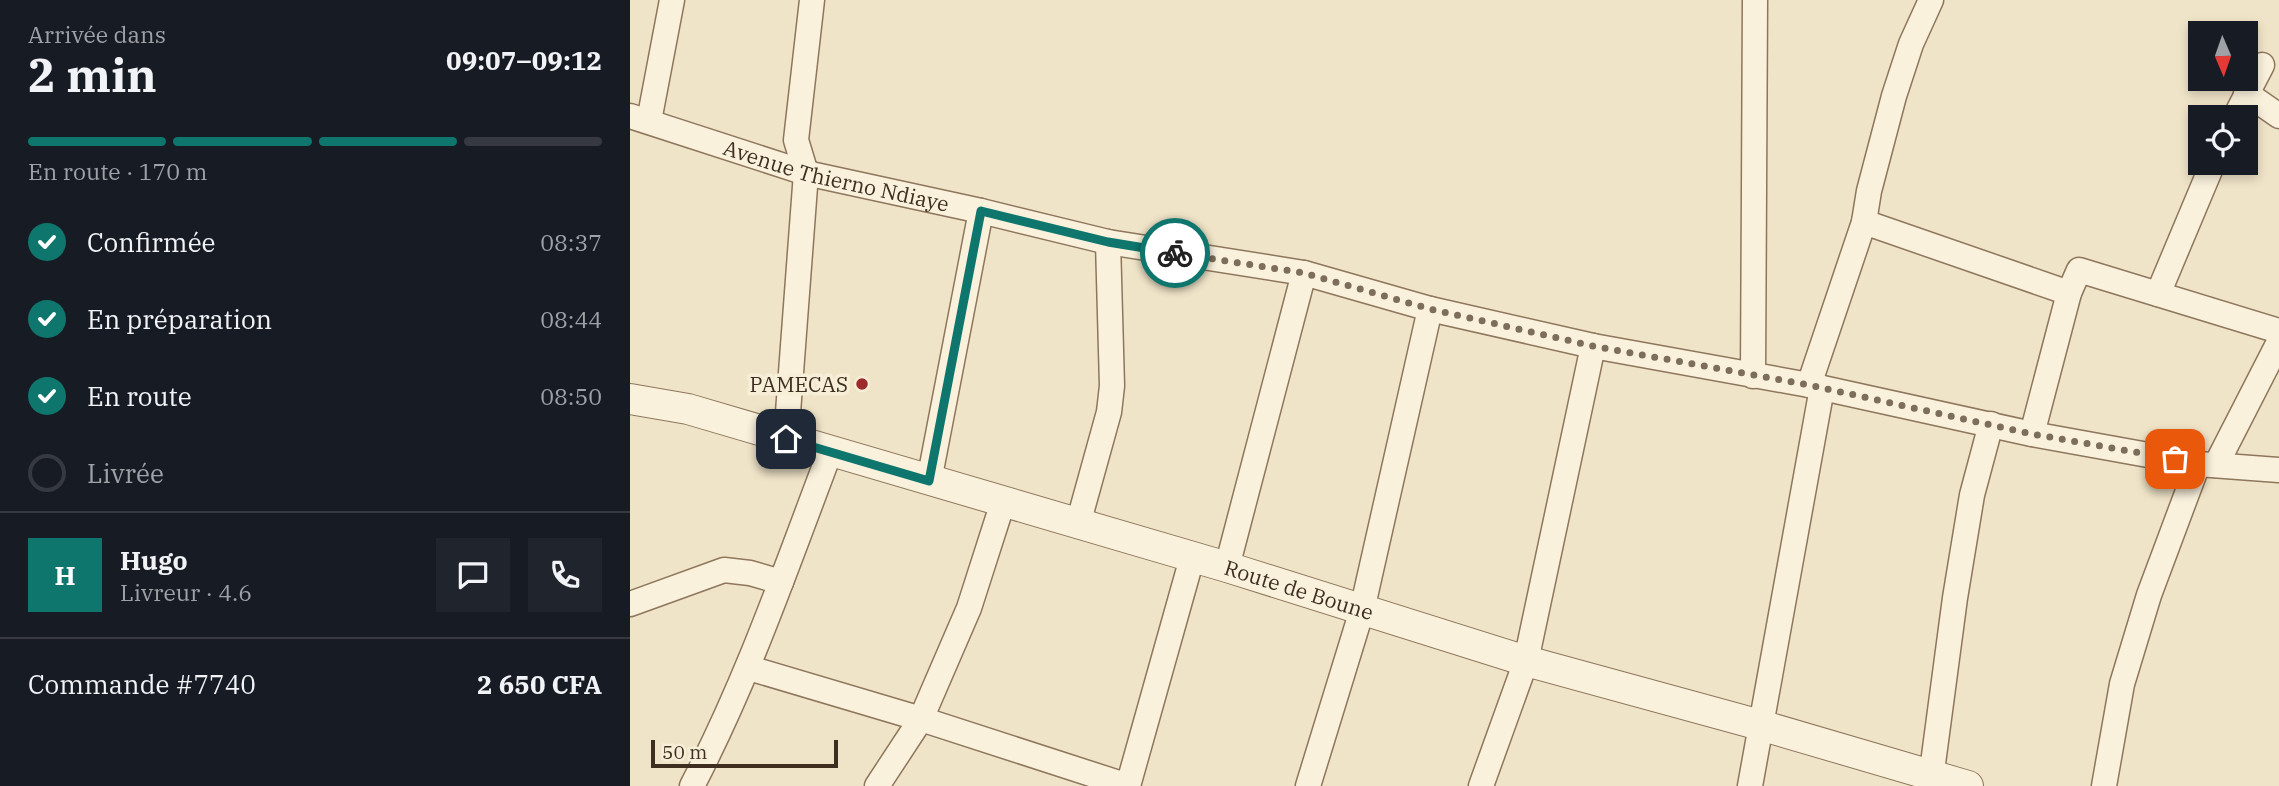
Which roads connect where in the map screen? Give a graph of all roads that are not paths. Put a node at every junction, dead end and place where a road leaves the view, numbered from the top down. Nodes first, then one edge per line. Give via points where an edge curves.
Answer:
1 (672, 0) edge
2 (812, 0) edge
3 (1755, 0) edge
4 (1931, 0) edge
5 (2262, 65) dead end
6 (2246, 93) junction
7 (2240, 105) edge
8 (2279, 116) edge
9 (639, 118) edge
10 (806, 173) junction
11 (2208, 175) edge
12 (981, 211) junction
13 (1864, 222) junction
14 (1108, 242) junction
15 (1304, 273) junction
16 (2068, 293) junction
17 (2158, 294) junction
18 (1430, 309) junction
19 (2279, 331) edge
20 (2279, 342) edge
21 (1593, 346) junction
22 (1753, 376) junction
23 (1816, 386) junction
24 (630, 399) edge
25 (1991, 424) junction
26 (2032, 434) junction
27 (786, 439) junction
28 (830, 452) junction
29 (2207, 464) junction
30 (2279, 470) edge
31 (929, 481) junction
32 (1003, 502) junction
33 (1078, 524) junction
34 (1192, 558) junction
35 (1227, 567) junction
36 (780, 582) junction
37 (630, 604) edge
38 (1362, 610) junction
39 (1526, 661) junction
40 (749, 668) junction
41 (921, 719) junction
42 (1760, 725) junction
43 (1931, 781) edge
44 (692, 786) edge
45 (877, 786) edge
46 (1128, 786) edge
47 (1308, 786) edge
48 (1481, 786) edge
49 (1750, 786) edge
50 (1968, 786) edge
51 (2104, 786) edge

1 - 9 street
2 - 10 street via 796,140
3 - 22 street
4 - 13 street via 1894,96
5 - 6 street
6 - 7 street
6 - 8 street
9 - 10 street, Avenue Thierno Ndiaye
10 - 12 street, Avenue Thierno Ndiaye
10 - 27 street
11 - 17 street
12 - 14 street, Avenue Thierno Ndiaye
12 - 31 street
13 - 16 street
13 - 23 street
14 - 15 street, Avenue Thierno Ndiaye
14 - 33 street via 1112,386
15 - 18 street, Avenue Thierno Ndiaye
15 - 35 street
16 - 17 street via 2079,271
16 - 26 street
17 - 19 street
18 - 21 street, Avenue Thierno Ndiaye
18 - 38 street
20 - 29 street
21 - 22 street, Avenue Thierno Ndiaye
21 - 39 street
22 - 23 street, Avenue Thierno Ndiaye
23 - 25 street, Avenue Thierno Ndiaye
23 - 42 street
24 - 27 street, Route de Boune via 688,410
25 - 26 street, Avenue Thierno Ndiaye
25 - 43 street via 1972,495
26 - 29 street, Avenue Thierno Ndiaye
27 - 28 street, Route de Boune
28 - 31 street, Route de Boune
28 - 36 street
29 - 30 street, Avenue Thierno Ndiaye
29 - 51 street via 2149,595 2122,684
31 - 32 street, Route de Boune
32 - 33 street, Route de Boune
32 - 41 street via 970,608
33 - 34 street, Route de Boune
34 - 35 street, Route de Boune
34 - 46 street
35 - 38 street, Route de Boune
36 - 37 street via 724,570
36 - 40 street
38 - 39 street, Route de Boune
38 - 47 street
39 - 42 street, Route de Boune
39 - 48 street
40 - 41 street
40 - 44 street
41 - 45 street
41 - 46 street
42 - 43 street, Route de Boune
42 - 49 street
43 - 50 street, Route de Boune

